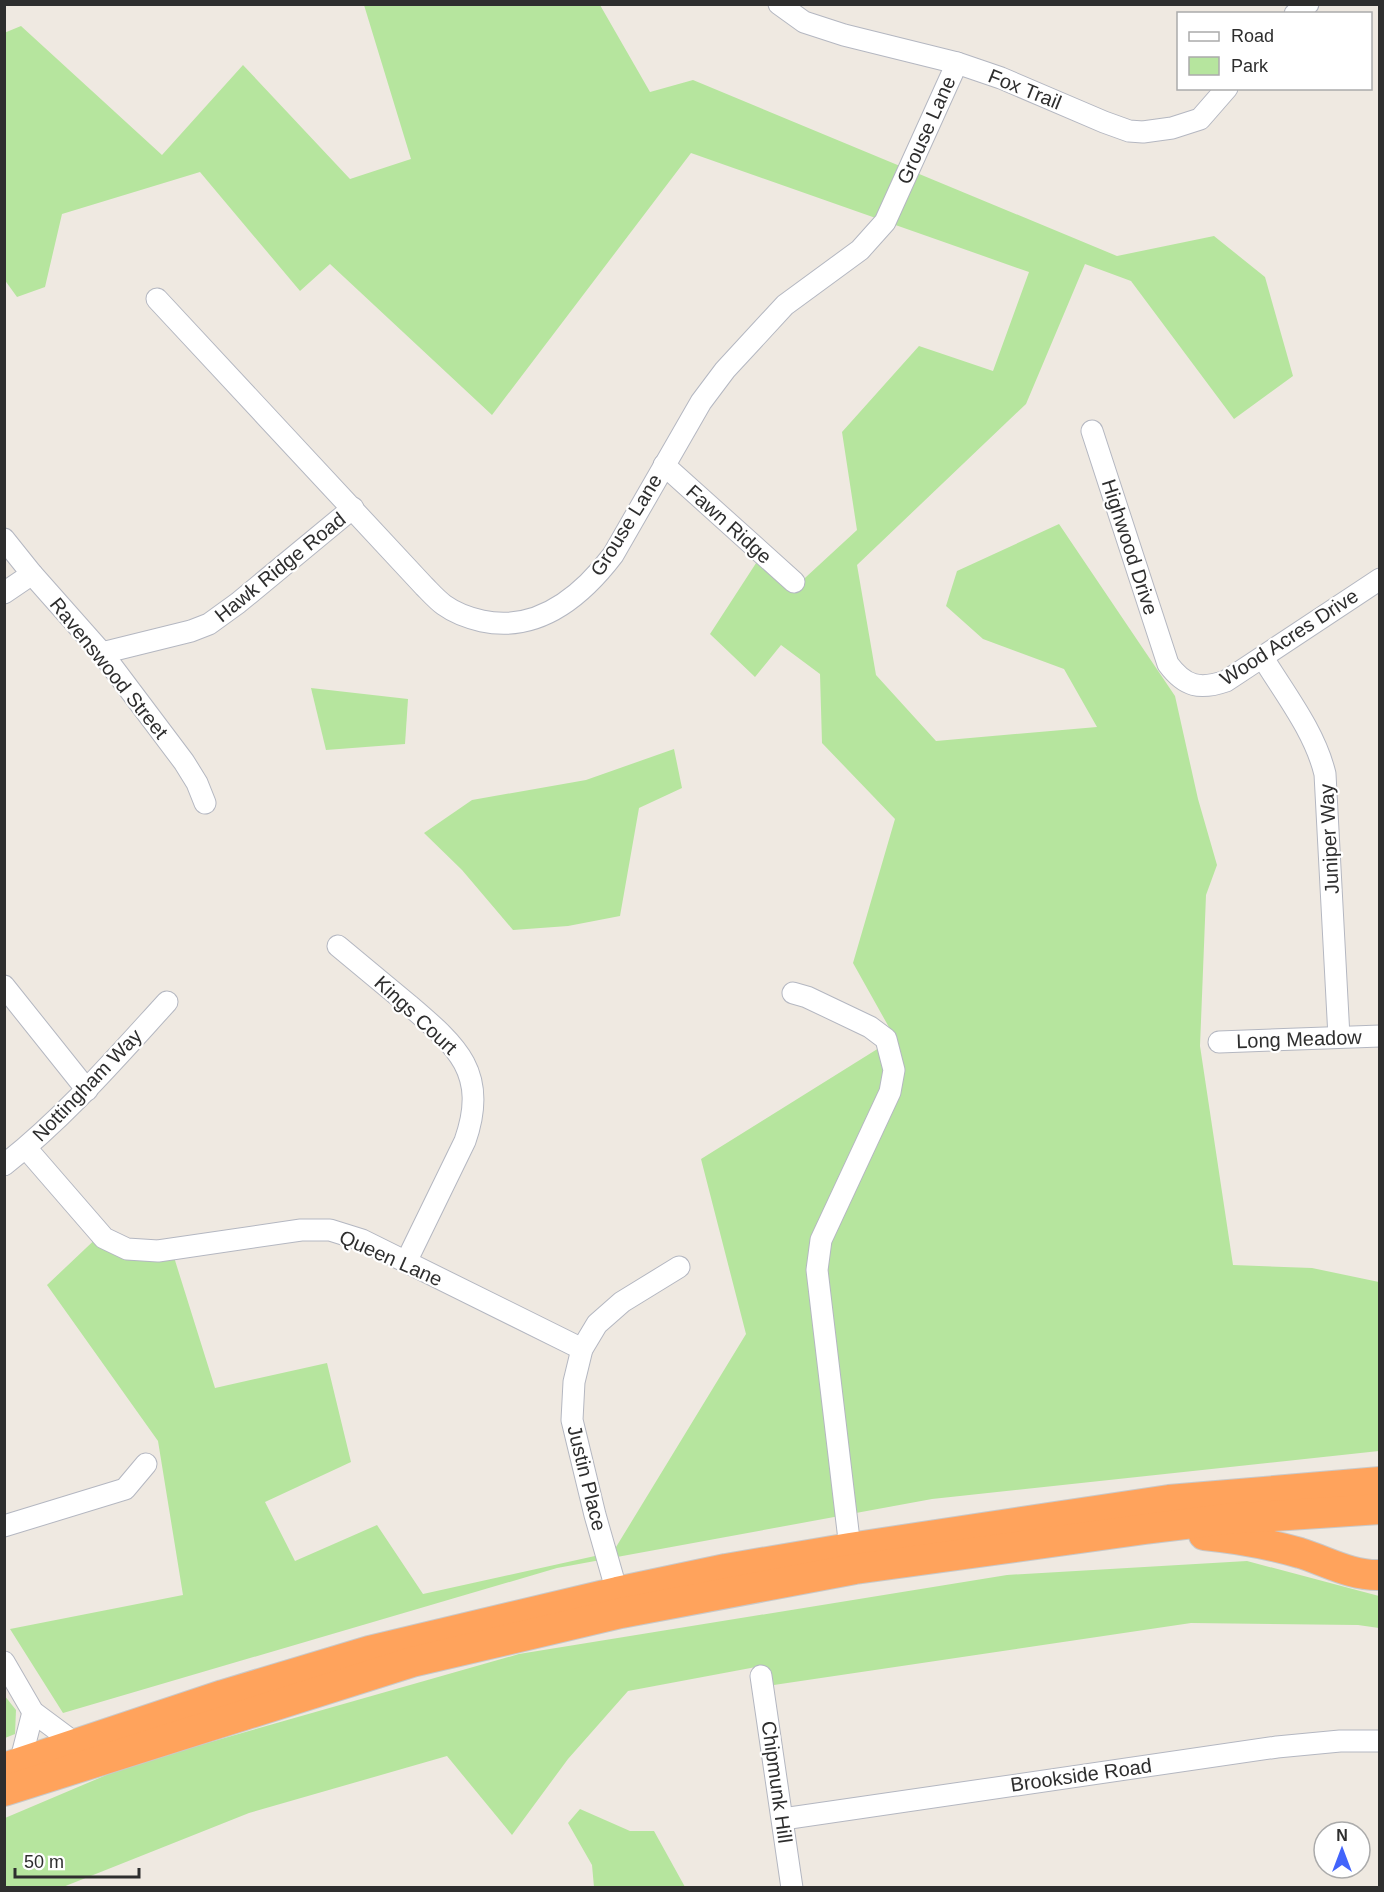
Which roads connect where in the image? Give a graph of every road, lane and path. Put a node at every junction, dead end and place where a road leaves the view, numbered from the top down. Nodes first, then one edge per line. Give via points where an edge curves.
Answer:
1 (778, 4) edge
2 (957, 63) junction
3 (1225, 90) edge
4 (157, 299) dead end
5 (1092, 430) dead end
6 (664, 465) junction
7 (353, 508) junction
8 (4, 539) edge
9 (32, 574) junction
10 (1380, 579) edge
11 (794, 582) dead end
12 (4, 593) edge
13 (102, 653) junction
14 (1263, 658) junction
15 (1168, 664) joint
16 (205, 803) dead end
17 (338, 946) dead end
18 (4, 986) edge
19 (793, 993) dead end
20 (167, 1002) dead end
21 (1380, 1036) edge
22 (1339, 1037) junction
23 (1219, 1042) dead end
24 (87, 1090) junction
25 (26, 1148) junction
26 (4, 1165) edge
27 (406, 1262) junction
28 (679, 1267) dead end
29 (582, 1349) junction
30 (146, 1464) dead end
31 (1380, 1482) edge
32 (1380, 1509) edge
33 (4, 1526) edge
34 (1145, 1529) junction
35 (850, 1548) junction
36 (1380, 1575) edge
37 (617, 1592) junction
38 (4, 1662) edge
39 (761, 1676) dead end
40 (33, 1712) junction
41 (1380, 1741) edge
42 (76, 1744) junction
43 (12, 1766) edge
44 (57, 1773) junction
45 (4, 1791) edge
46 (4, 1800) edge
47 (783, 1819) junction
48 (792, 1887) edge

1 - 2 street, Fox Trail via 804,22
2 - 3 street, Fox Trail via 1129,131 1165,129 1200,118
2 - 6 street, Grouse Lane via 885,222 860,250 785,305 733,362 701,402
4 - 7 street, Grouse Lane
5 - 15 street, Highwood Drive
6 - 7 street, Grouse Lane via 613,555 595,578 566,604 547,615 518,623 472,619 443,604
6 - 11 street, Fawn Ridge
7 - 13 street, Hawk Ridge Road via 208,624
8 - 9 street, Ravenswood Street
9 - 12 street
9 - 13 street, Ravenswood Street
10 - 14 street, Wood Acres Drive
13 - 16 street, Ravenswood Street via 184,762
14 - 15 street, Wood Acres Drive via 1211,686 1183,680
14 - 22 street, Juniper Way via 1313,740 1325,774
17 - 27 street, Kings Court via 442,1034 458,1051 472,1085 472,1123
18 - 24 street
19 - 35 street via 870,1027 886,1039 894,1070 890,1092 821,1240 817,1270
20 - 24 street, Nottingham Way
21 - 22 street, Long Meadow
22 - 23 street, Long Meadow
24 - 25 street, Nottingham Way
25 - 26 street, Nottingham Way
25 - 27 street, Queen Lane via 104,1238 127,1249 158,1251 301,1230 330,1230 362,1240
27 - 29 street, Queen Lane
28 - 29 street, Justin Place via 622,1302 597,1324
29 - 37 street, Justin Place via 574,1382 572,1420
30 - 33 street via 125,1489
31 - 35 highway via 1169,1500
32 - 34 highway
34 - 36 highway via 1244,1539 1346,1570
34 - 44 highway via 855,1569 621,1613 412,1662
35 - 37 highway
37 - 42 highway via 369,1651
38 - 40 street
39 - 47 street, Chipmunk Hill
40 - 42 street
40 - 43 street
41 - 47 street, Brookside Road via 1277,1747
42 - 43 highway
44 - 45 highway
44 - 46 highway
47 - 48 street, Chipmunk Hill

